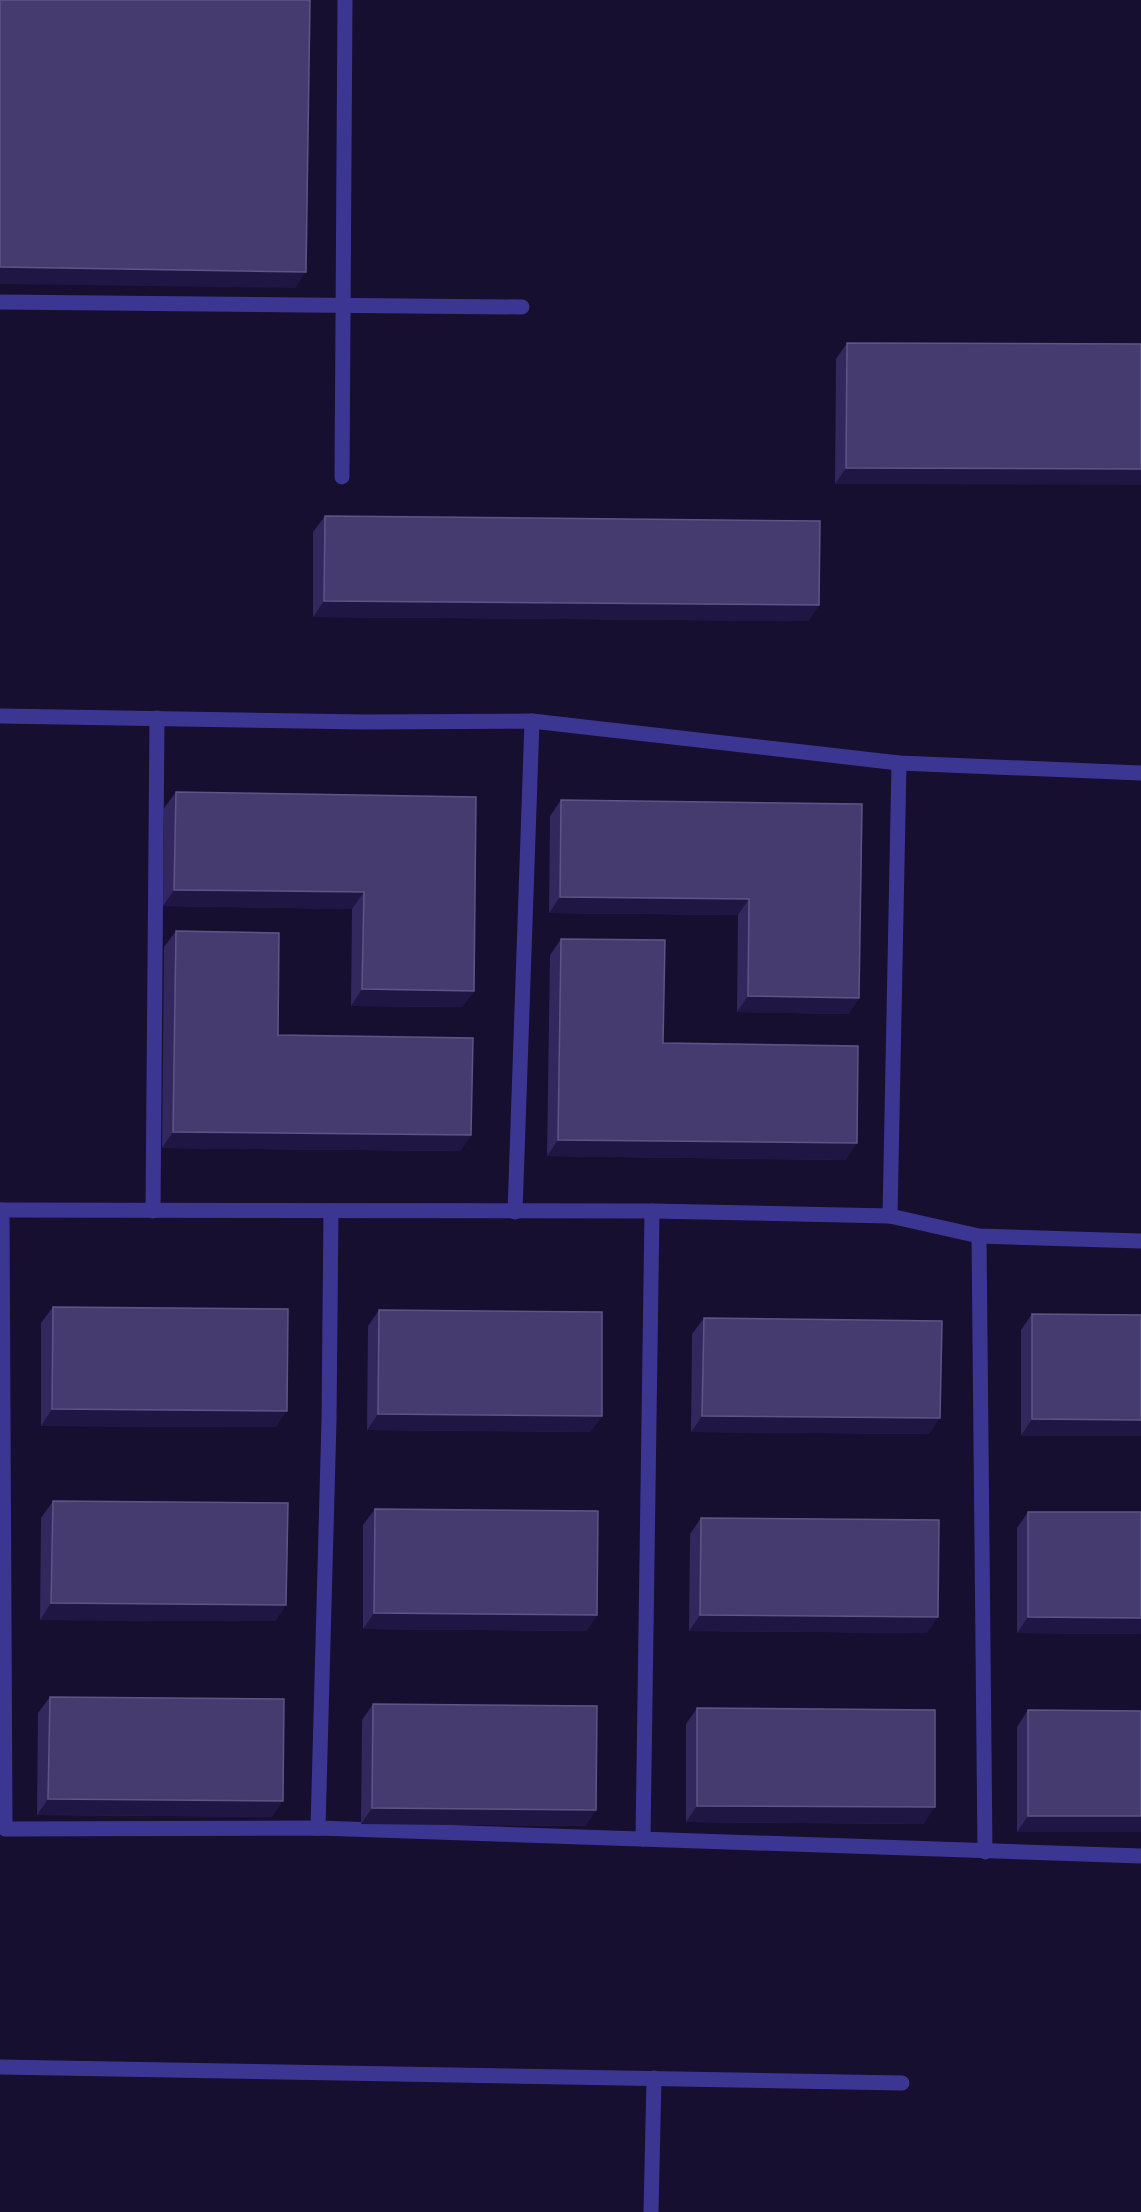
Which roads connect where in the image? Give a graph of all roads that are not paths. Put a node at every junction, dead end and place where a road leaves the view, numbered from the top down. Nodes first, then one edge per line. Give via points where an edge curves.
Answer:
1 (345, 0) edge
2 (0, 302) edge
3 (342, 305) junction
4 (522, 307) dead end
5 (342, 477) dead end
6 (0, 716) edge
7 (157, 718) junction
8 (532, 721) junction
9 (899, 763) junction
10 (1141, 773) edge
11 (1, 1210) edge
12 (153, 1211) junction
13 (331, 1211) junction
14 (651, 1211) junction
15 (515, 1212) junction
16 (890, 1216) junction
17 (979, 1236) junction
18 (1141, 1241) edge
19 (318, 1828) junction
20 (644, 1839) junction
21 (985, 1852) junction
22 (1141, 1856) edge
23 (0, 2067) edge
24 (654, 2078) junction
25 (903, 2083) dead end
26 (651, 2212) edge

1 - 3 lane
2 - 3 lane
3 - 4 lane
3 - 5 lane
6 - 7 lane
7 - 8 lane
7 - 12 lane
8 - 9 lane
8 - 15 lane
9 - 10 lane
9 - 16 lane
11 - 12 lane
11 - 19 lane via 5,1828
12 - 13 lane
13 - 15 lane
13 - 19 lane
14 - 15 lane
14 - 16 lane
14 - 20 lane
16 - 17 lane
17 - 18 lane
17 - 21 lane
19 - 20 lane
20 - 21 lane
21 - 22 lane
23 - 24 lane
24 - 25 lane
24 - 26 lane

